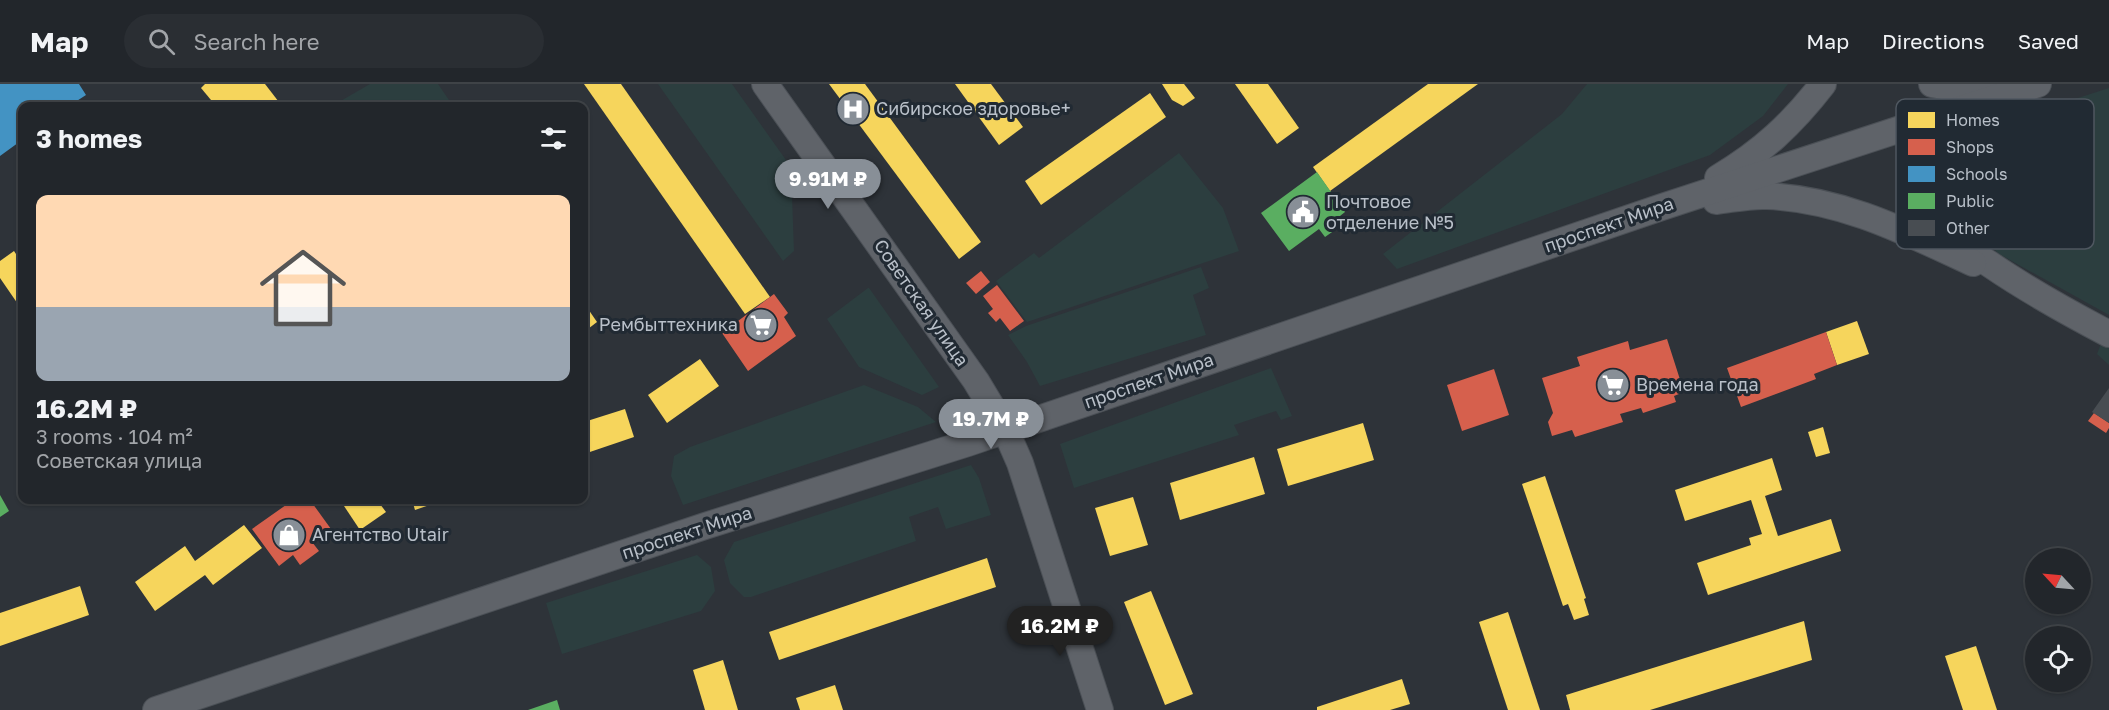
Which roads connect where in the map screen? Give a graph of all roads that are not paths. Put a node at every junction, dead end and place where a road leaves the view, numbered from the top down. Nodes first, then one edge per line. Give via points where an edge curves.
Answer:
1 (765, 84) edge
2 (1823, 84) edge
3 (1932, 84) edge
4 (2038, 84) edge
5 (1992, 99) edge
6 (2014, 99) edge
7 (1896, 130) edge
8 (1662, 207) junction
9 (1896, 227) edge
10 (1944, 249) edge
11 (1966, 249) edge
12 (2019, 284) junction
13 (2109, 334) edge
14 (1006, 430) junction
15 (156, 710) edge
16 (1100, 710) edge

1 - 14 main road, Советская улица via 976,381
2 - 8 main road via 1779,135 1749,159
3 - 4 main road via 1959,89
4 - 5 main road, проспект Мира
4 - 6 main road
7 - 8 main road, проспект Мира
8 - 9 main road via 1765,195 1812,200
8 - 14 main road, проспект Мира
10 - 12 main road
11 - 12 main road
12 - 13 main road
14 - 15 main road, проспект Мира
14 - 16 main road, Советская улица

